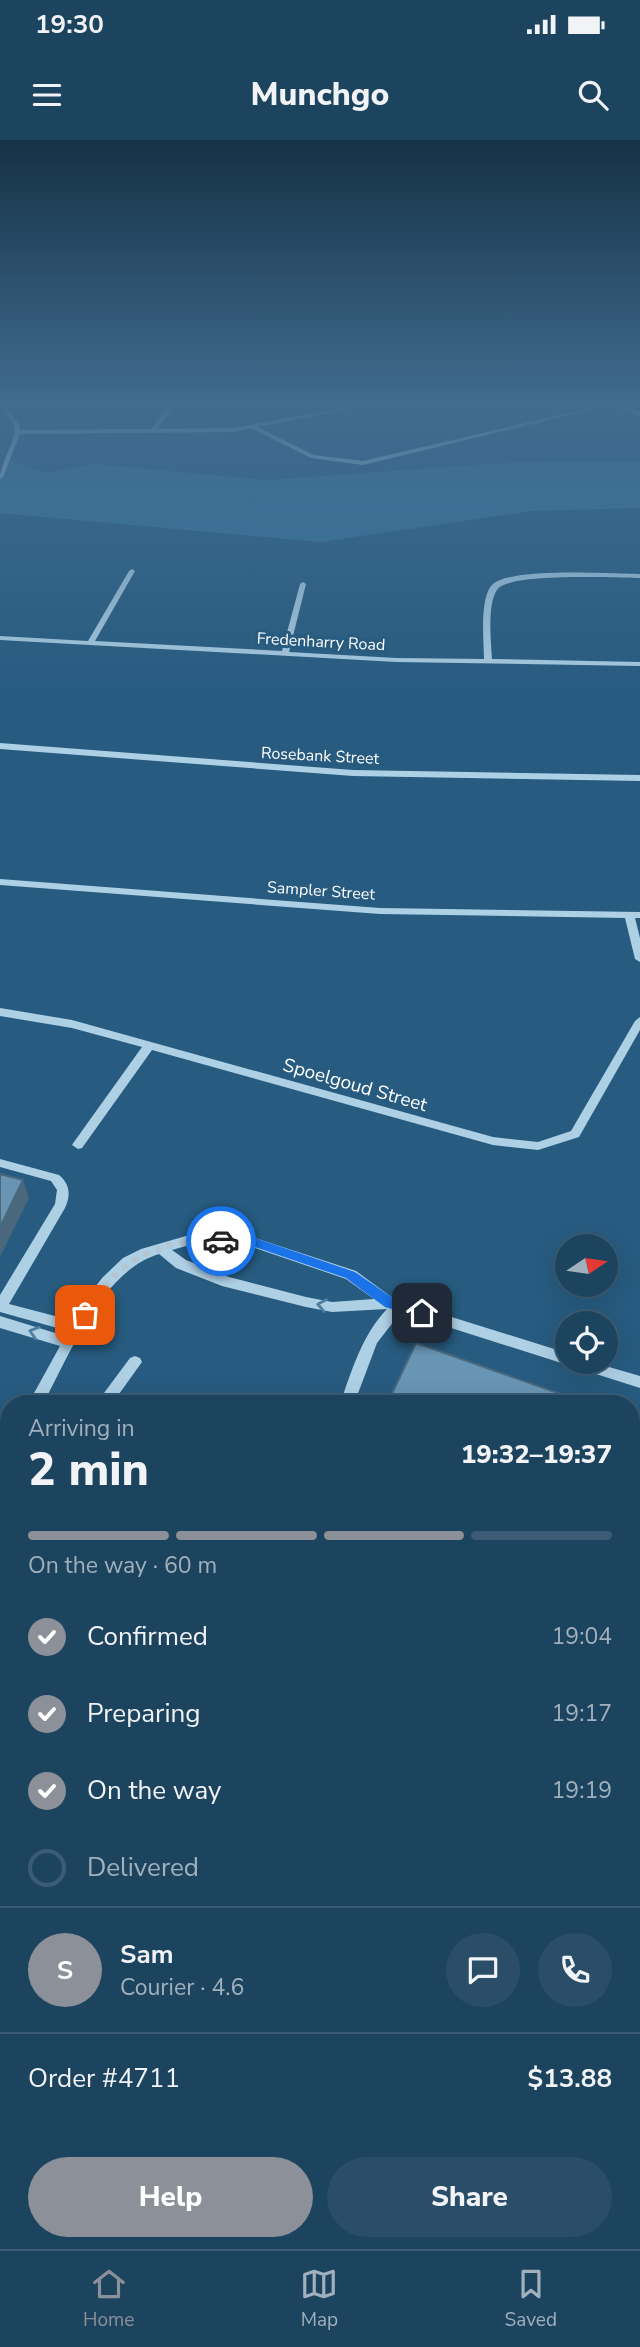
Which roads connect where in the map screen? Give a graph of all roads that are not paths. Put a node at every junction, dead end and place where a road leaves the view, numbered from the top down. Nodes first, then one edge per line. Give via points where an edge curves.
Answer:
1 (132, 571) dead end
2 (640, 576) edge
3 (303, 584) dead end
4 (0, 638) edge
5 (90, 643) junction
6 (285, 653) junction
7 (488, 661) junction
8 (640, 664) edge
9 (0, 746) edge
10 (640, 778) edge
11 (0, 883) edge
12 (635, 915) edge
13 (640, 959) edge
14 (0, 1012) edge
15 (640, 1021) edge
16 (149, 1046) junction
17 (78, 1145) dead end
18 (0, 1163) edge
19 (161, 1249) junction
20 (394, 1304) junction
21 (0, 1307) edge
22 (0, 1322) edge
23 (77, 1328) junction
24 (68, 1343) junction
25 (555, 1355) edge
26 (135, 1362) dead end
27 (614, 1374) edge
28 (640, 1382) edge
29 (40, 1395) edge
30 (111, 1395) edge
31 (350, 1395) edge

1 - 5 street
2 - 7 street via 502,581 491,594
3 - 6 street
4 - 5 street, Fredenharry Road
5 - 6 street, Fredenharry Road
6 - 7 street, Fredenharry Road
7 - 8 street, Fredenharry Road
9 - 10 street, Rosebank Street via 353,773
11 - 12 street, Sampler Street via 380,911
12 - 13 street
14 - 16 street, Spoelgoud Street via 72,1024
15 - 16 street, Spoelgoud Street via 575,1134 538,1146 493,1141
16 - 17 street
18 - 21 street via 55,1178 64,1187 61,1205
20 -> 19 street via 332,1307 306,1302 226,1282 181,1264
19 - 20 street via 192,1239 255,1243 351,1275
19 - 23 street via 128,1262 107,1281
20 - 25 street
20 - 31 street via 375,1331
21 - 23 street
24 -> 22 street
23 - 24 street
24 - 29 street
26 - 30 street
27 - 28 street

